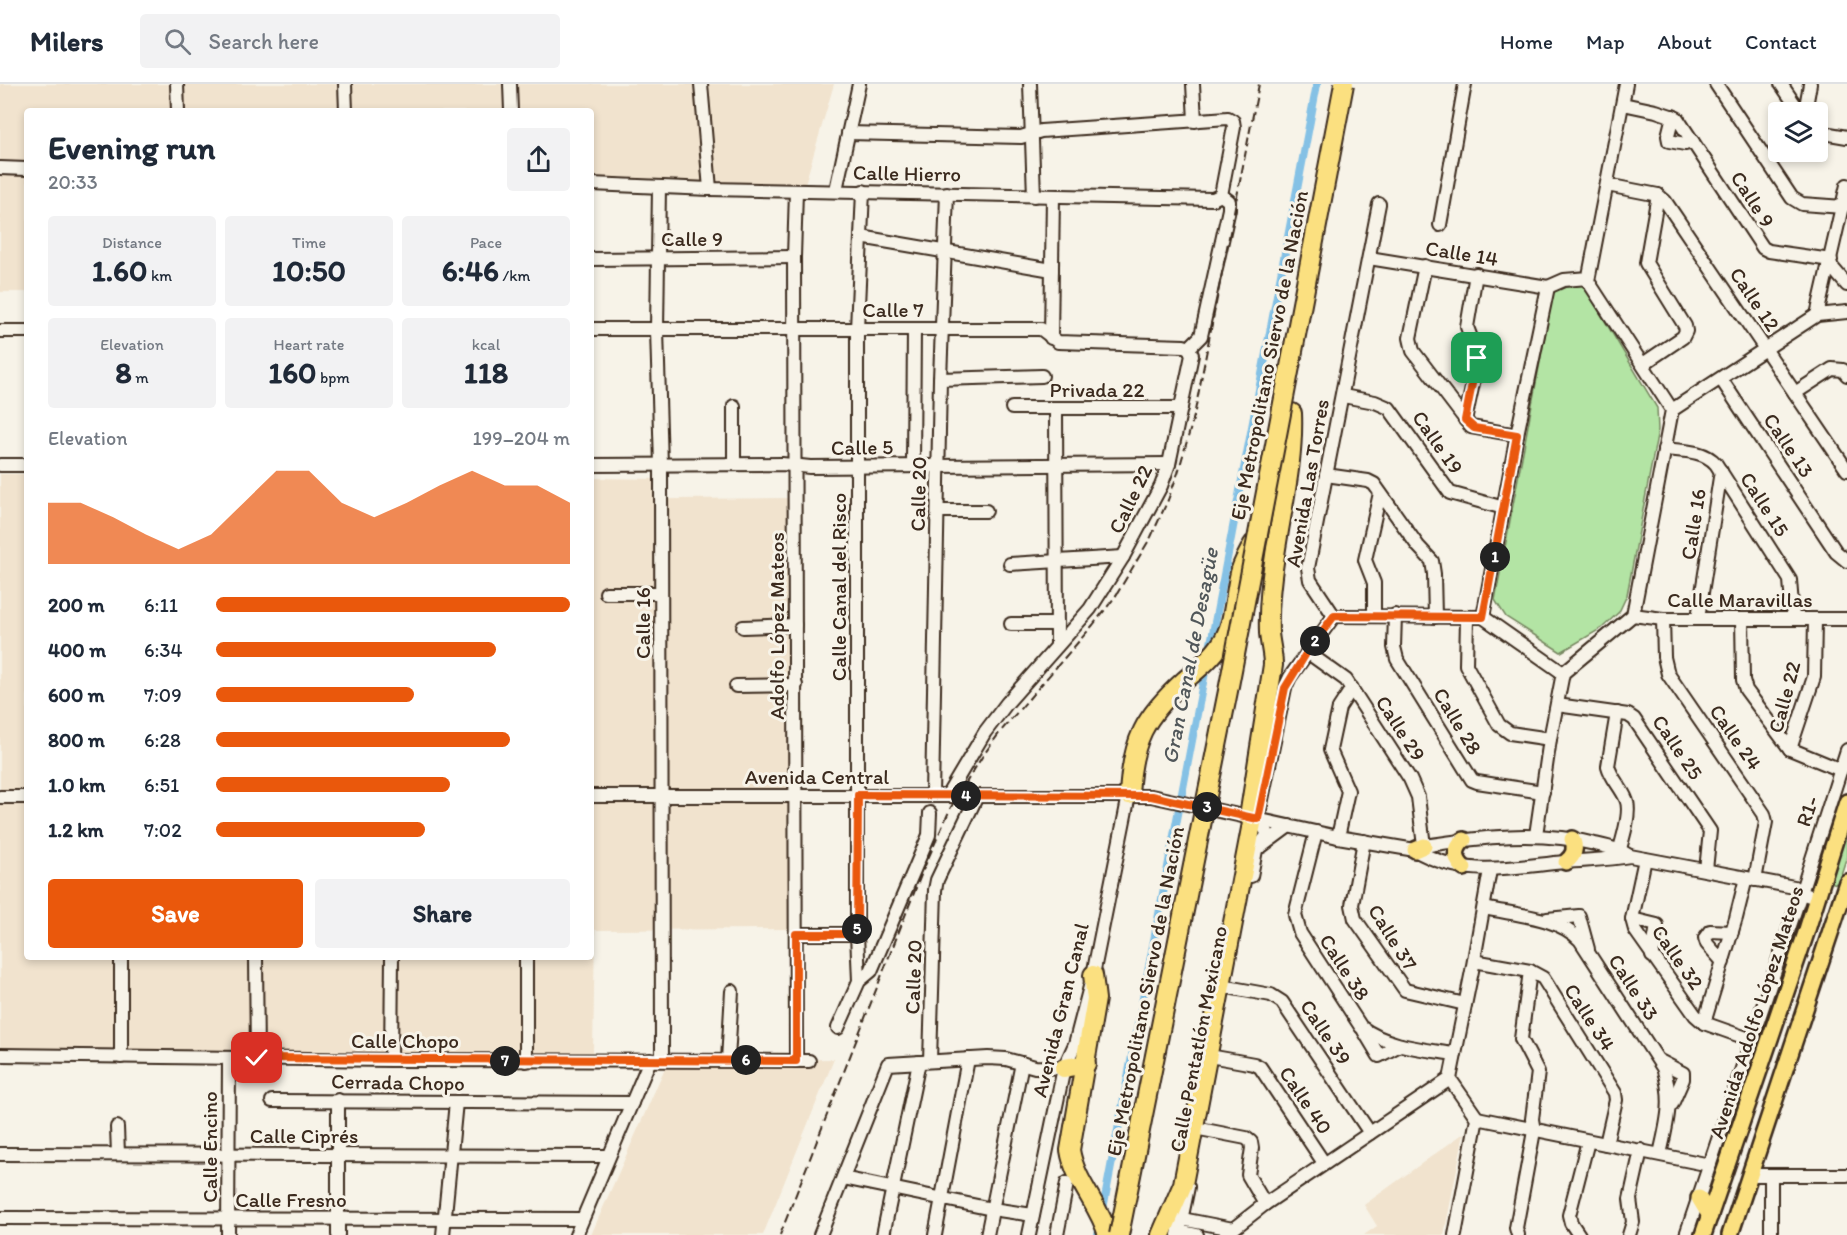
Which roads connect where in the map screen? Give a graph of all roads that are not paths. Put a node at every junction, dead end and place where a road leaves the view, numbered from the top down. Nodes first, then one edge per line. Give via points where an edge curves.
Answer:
1 (177, 84) edge
2 (345, 84) edge
3 (510, 84) edge
4 (701, 84) edge
5 (859, 84) edge
6 (1029, 84) edge
7 (1193, 84) edge
8 (1344, 84) edge
9 (1354, 84) edge
10 (1465, 84) edge
11 (1626, 84) edge
12 (1716, 84) edge
13 (1781, 84) edge
14 (1809, 89) edge
15 (1789, 96) junction
16 (1793, 102) edge
17 (1623, 104) junction
18 (178, 108) edge
19 (346, 108) edge
20 (511, 108) edge
21 (1673, 116) junction
22 (1195, 121) junction
23 (848, 133) junction
24 (1032, 134) junction
25 (1828, 134) edge
26 (1847, 137) edge
27 (1693, 142) junction
28 (0, 168) edge
29 (24, 169) edge
30 (594, 184) edge
31 (1607, 185) junction
32 (1847, 185) edge
33 (659, 187) junction
34 (710, 189) junction
35 (796, 190) junction
36 (836, 190) junction
37 (863, 191) junction
38 (947, 193) junction
39 (1034, 195) junction
40 (1221, 195) junction
41 (1658, 195) junction
42 (1053, 196) junction
43 (1379, 204) dead end
44 (1843, 207) junction
45 (1440, 225) dead end
46 (861, 237) junction
47 (944, 251) junction
48 (659, 257) junction
49 (794, 257) junction
50 (1369, 258) junction
51 (594, 259) edge
52 (1830, 263) junction
53 (1425, 266) junction
54 (1052, 270) junction
55 (1476, 274) junction
56 (1588, 278) junction
57 (1847, 285) edge
58 (1548, 287) junction
59 (1847, 312) edge
60 (1817, 315) junction
61 (795, 328) junction
62 (594, 329) edge
63 (857, 329) junction
64 (914, 329) junction
65 (942, 329) junction
66 (657, 330) junction
67 (0, 331) edge
68 (24, 331) edge
69 (1051, 338) junction
70 (1189, 348) junction
71 (1766, 349) junction
72 (1642, 364) junction
73 (1847, 375) edge
74 (1042, 376) dead end
75 (940, 379) junction
76 (1721, 379) junction
77 (1795, 393) junction
78 (1343, 396) junction
79 (734, 406) dead end
80 (1012, 408) dead end
81 (1181, 408) junction
82 (1056, 409) junction
83 (1672, 410) junction
84 (1292, 413) junction
85 (1465, 420) junction
86 (1517, 435) junction
87 (1664, 448) junction
88 (734, 464) junction
89 (1169, 464) junction
90 (0, 465) edge
91 (24, 465) edge
92 (594, 465) edge
93 (661, 465) junction
94 (796, 466) junction
95 (856, 466) junction
96 (913, 466) junction
97 (938, 466) junction
98 (1056, 466) junction
99 (1847, 470) edge
100 (1721, 471) junction
101 (1326, 475) junction
102 (1380, 493) junction
103 (1504, 508) junction
104 (938, 511) junction
105 (986, 511) dead end
106 (1257, 537) junction
107 (1123, 557) junction
108 (1847, 561) edge
109 (1056, 562) junction
110 (1010, 564) dead end
111 (606, 593) dead end
112 (661, 593) junction
113 (1374, 615) junction
114 (1395, 615) junction
115 (1633, 615) junction
116 (1334, 616) junction
117 (1435, 617) junction
118 (1483, 617) junction
119 (1467, 618) junction
120 (1698, 618) junction
121 (1742, 618) junction
122 (1793, 618) junction
123 (1815, 618) junction
124 (1663, 619) junction
125 (1847, 619) edge
126 (1011, 624) dead end
127 (1058, 624) junction
128 (795, 625) junction
129 (743, 627) dead end
130 (1057, 646) junction
131 (1307, 652) junction
132 (1563, 673) junction
133 (796, 685) junction
134 (736, 686) dead end
135 (1352, 688) junction
136 (1557, 705) junction
137 (1617, 713) junction
138 (1550, 739) junction
139 (1790, 749) junction
140 (1847, 750) edge
141 (1841, 770) junction
142 (1543, 792) junction
143 (796, 795) junction
144 (858, 795) junction
145 (1129, 795) junction
146 (594, 796) edge
147 (660, 796) junction
148 (932, 796) junction
149 (947, 796) junction
150 (977, 796) junction
151 (0, 797) edge
152 (24, 797) edge
153 (1847, 802) edge
154 (930, 813) dead end
155 (1254, 818) junction
156 (1289, 826) junction
157 (1316, 832) junction
158 (1536, 836) junction
159 (1338, 837) junction
160 (1572, 839) junction
161 (1464, 840) junction
162 (1364, 841) junction
163 (1419, 848) junction
164 (1256, 850) junction
165 (1622, 854) junction
166 (1645, 859) junction
167 (1566, 862) junction
168 (1464, 868) junction
169 (1490, 870) junction
170 (1706, 870) junction
171 (1750, 879) junction
172 (1808, 890) junction
173 (1845, 894) edge
174 (1484, 908) junction
175 (1632, 919) junction
176 (1541, 920) junction
177 (1789, 928) junction
178 (1732, 932) junction
179 (1806, 933) junction
180 (796, 934) junction
181 (857, 934) junction
182 (1588, 953) junction
183 (1652, 956) junction
184 (121, 960) edge
185 (256, 960) edge
186 (392, 960) edge
187 (526, 960) edge
188 (1474, 961) junction
189 (1723, 962) junction
190 (1530, 971) junction
191 (1092, 975) junction
192 (860, 981) junction
193 (1227, 987) junction
194 (732, 991) dead end
195 (1550, 991) junction
196 (1527, 993) junction
197 (1465, 1004) junction
198 (1704, 1023) junction
199 (838, 1028) dead end
200 (1752, 1040) junction
201 (1454, 1054) junction
202 (0, 1055) edge
203 (121, 1057) junction
204 (1215, 1057) junction
205 (229, 1058) junction
206 (257, 1058) junction
207 (968, 1059) junction
208 (391, 1060) junction
209 (656, 1060) junction
210 (728, 1060) junction
211 (526, 1061) junction
212 (796, 1061) junction
213 (809, 1061) dead end
214 (925, 1061) junction
215 (1022, 1063) junction
216 (1086, 1064) junction
217 (1064, 1068) junction
218 (1450, 1078) junction
219 (338, 1100) junction
220 (272, 1101) dead end
221 (456, 1102) junction
222 (632, 1103) junction
223 (1477, 1118) junction
224 (117, 1127) dead end
225 (1200, 1129) junction
226 (1534, 1131) junction
227 (1370, 1133) junction
228 (1588, 1141) junction
229 (1605, 1144) junction
230 (1641, 1150) junction
231 (0, 1154) edge
232 (118, 1154) junction
233 (228, 1154) junction
234 (1660, 1154) junction
235 (339, 1155) junction
236 (451, 1156) junction
237 (608, 1156) junction
238 (1324, 1163) junction
239 (1710, 1165) junction
240 (1749, 1175) junction
241 (1771, 1175) junction
242 (1847, 1175) edge
243 (843, 1178) junction
244 (1067, 1183) dead end
245 (892, 1189) junction
246 (942, 1198) junction
247 (1699, 1198) junction
248 (1265, 1204) junction
249 (992, 1209) junction
250 (1033, 1215) junction
251 (1710, 1216) junction
252 (0, 1218) edge
253 (229, 1218) junction
254 (338, 1218) junction
255 (445, 1218) junction
256 (582, 1219) junction
257 (1175, 1230) edge
258 (1232, 1232) edge
259 (1516, 1232) edge
260 (228, 1235) edge
261 (338, 1235) edge
262 (443, 1235) edge
263 (576, 1235) edge
264 (820, 1235) edge
265 (883, 1235) edge
266 (935, 1235) edge
267 (987, 1235) edge
268 (1029, 1235) edge
269 (1057, 1235) edge
270 (1108, 1235) edge
271 (1119, 1235) edge
272 (1131, 1235) edge
273 (1197, 1235) edge
274 (1455, 1235) edge
275 (1579, 1235) edge
276 (1629, 1235) edge
277 (1686, 1235) edge
278 (1703, 1235) edge
279 (1730, 1235) edge
280 (1771, 1235) edge

1 - 18 street
2 - 19 street
3 - 20 street
4 - 34 street
5 - 23 street
6 - 24 street
7 - 22 street
8 - 106 highway, Eje Metropolitano Siervo de la Nación, bridge
9 - 84 highway, Eje Metropolitano Siervo de la Nación
10 - 45 street
11 - 17 street
12 - 44 street via 1792,198 1802,204
13 - 15 street
14 - 15 street
15 - 16 street
17 - 21 street
17 - 31 street
21 - 27 street, Calle 9
21 - 27 street via 1669,141
22 - 24 street
22 - 40 street via 1233,121
23 - 24 street via 1021,137
23 - 36 street
24 - 39 street
25 - 26 street
27 - 52 street, Calle 9 via 1763,248
28 - 29 street
30 - 33 street, Calle Hierro
31 - 41 street
31 - 56 street
32 - 44 street
33 - 34 street, Calle Hierro
33 - 48 street, Calle 16
34 - 35 street, Calle Hierro
35 - 36 street, Calle Hierro
35 - 49 street, Adolfo López Mateos
36 - 37 street, Calle Hierro
37 - 38 street, Calle Hierro
37 - 46 street, Calle Canal del Risco
38 - 39 street, Calle Hierro
38 - 47 street, Calle 20
39 - 42 street, Calle Hierro
40 - 42 street, Calle Hierro via 1214,199
40 - 70 street via 1229,201 1229,209 1202,336
41 - 71 street, Calle 12
41 - 72 street via 1646,263 1686,331
42 - 54 street
43 - 50 street, Avenida Las Torres
44 - 52 street
46 - 47 street
46 - 63 street, Calle Canal del Risco
47 - 54 street
47 - 65 street, Calle 20
48 - 49 street, Calle 9
48 - 51 street, Calle 9
48 - 66 street, Calle 16
49 - 61 street, Adolfo López Mateos
50 - 53 street, Calle 14
50 - 78 street, Avenida Las Torres
52 - 57 street
52 - 60 street
53 - 55 street, Calle 14
53 - 85 street via 1410,344
54 - 69 street
55 - 58 street, Calle 14
55 - 85 street via 1467,327 1477,365
56 - 58 street via 1564,280
56 - 72 street
58 - 86 street
59 - 60 street
60 - 71 street
61 - 63 street, Calle 7
61 - 66 street, Calle 7
61 - 94 street, Adolfo López Mateos
62 - 66 street, Calle 7
63 - 64 street, Calle 7
63 - 95 street, Calle Canal del Risco
64 - 65 street, Calle 7
64 - 96 street
65 - 69 street, Calle 7 via 1041,329
65 - 75 street, Calle 20
66 - 93 street, Calle 16
67 - 68 street
69 - 70 street, Calle 7 via 1058,342
70 - 81 street, Calle 22 via 1192,355
71 - 76 street
71 - 77 street, Calle 12
72 - 83 street
73 - 77 street via 1843,370 1832,369
74 - 75 street
75 - 97 street, Calle 20
76 - 83 street
76 - 108 street, Calle 13 via 1836,552
77 - 99 street, Calle 12
78 - 101 street, Avenida Las Torres
78 - 103 street, Calle 19 via 1389,408 1450,493
79 - 88 street
80 - 82 street, Privada 22
81 - 82 street, Privada 22
81 - 89 street, Calle 22
82 - 98 street
83 - 87 street
84 - 155 highway via 1293,442 1269,611 1273,665
84 - 272 highway, Eje Metropolitano Siervo de la Nación
85 - 86 street via 1474,428
86 - 103 street
87 - 100 street, Calle 15 via 1710,457
87 - 115 street
88 - 93 street, Calle 5
88 - 94 street, Calle 5
89 - 98 street, Calle 5
89 - 107 street, Calle 22
90 - 91 street
92 - 93 street, Calle 5
93 - 112 street, Calle 16
94 - 95 street, Calle 5
94 - 128 street, Adolfo López Mateos
95 - 96 street, Calle 5
95 - 144 street, Calle Canal del Risco
96 - 97 street, Calle 5
97 - 98 street, Calle 5
97 - 104 street, Calle 20
98 - 109 street
100 - 120 street, Calle 16
100 - 122 street, Calle 15 via 1790,580
101 - 102 street via 1372,482
101 - 116 street, Avenida Las Torres via 1308,571
102 - 113 street via 1365,560 1374,583
102 - 117 street via 1432,561
103 - 118 street
104 - 105 street
104 - 148 street, Calle 20
106 - 145 highway via 1240,570 1229,629 1221,644 1145,724 1132,761
106 - 271 highway, Eje Metropolitano Siervo de la Nación, bridge
107 - 109 street
107 - 130 street, Calle 22 via 1090,609
109 - 110 street
109 - 127 street
111 - 112 street
112 - 147 street, Calle 16
113 - 114 street
113 - 116 street
114 - 117 street
114 - 142 street, Calle 28 via 1397,659 1472,780
115 - 124 street, Calle Maravillas
115 - 132 street
116 - 131 street
117 - 119 street
118 - 119 street
118 - 132 street
119 - 138 street via 1468,673 1499,724 1510,733
120 - 121 street, Calle Maravillas
120 - 124 street, Calle Maravillas
121 - 122 street, Calle Maravillas
121 - 139 street via 1746,690
122 - 123 street, Calle Maravillas
123 - 125 street, Calle Maravillas
123 - 139 street, Calle 22 via 1814,677
124 - 171 street, Calle 24 via 1668,674 1764,814 1766,822
126 - 127 street
127 - 130 street
128 - 129 street
128 - 133 street, Adolfo López Mateos
130 - 149 street, Calle 22 via 1007,703
131 - 135 street, Calle 29
131 - 155 street via 1283,694
132 - 136 street
133 - 134 street
133 - 143 street, Adolfo López Mateos
135 - 159 street via 1339,708 1330,750 1348,791
135 - 163 street, Calle 29 via 1415,789
136 - 137 street, Calle 25
136 - 138 street
137 - 165 street via 1608,766 1628,805
137 - 170 street, Calle 25 via 1635,719 1708,826 1711,837
138 - 142 street
139 - 141 street
140 - 141 street, R1-
141 - 172 street, R1-
142 - 158 street
143 - 144 street, Avenida Central
143 - 147 street, Avenida Central
143 - 180 street, Adolfo López Mateos
144 - 148 street, Avenida Central
144 - 181 street, Calle Canal del Risco
145 - 150 street, Avenida Central
145 - 155 street, Avenida Central
145 - 191 street, Avenida Gran Canal
146 - 147 street, Avenida Central
147 - 209 street, Calle 16
148 - 149 street, Avenida Central
149 - 150 street, Avenida Central
150 - 214 street, Calle 20 via 935,890
151 - 152 street
153 - 172 main road, Avenida Adolfo López Mateos
154 - 192 street via 930,835 920,861 871,971
155 - 156 street, Avenida Central
155 - 164 street, Calle Pentatlón Mexicano via 1267,832
155 - 257 highway
156 - 157 street, Avenida Central
156 - 164 street
157 - 159 street, Avenida Central
157 - 201 street, Calle 38 via 1295,920 1300,933 1361,1027 1379,1039
158 - 160 street
158 - 161 street
159 - 162 street, Avenida Central
160 - 165 street
160 - 167 main road via 1574,854
161 - 163 street
161 - 168 main road via 1456,854
162 - 163 street, Avenida Central
162 - 197 street, Calle 37 via 1352,905 1354,919 1405,990
163 - 168 street via 1424,856
164 - 193 street, Calle Pentatlón Mexicano
165 - 166 street
165 - 167 street
166 - 170 street
166 - 175 street, Calle 32
167 - 169 street
168 - 169 street
169 - 174 street
170 - 171 street
171 - 172 street
171 - 178 street, Calle 24
172 - 173 main road
172 - 177 street, R1-
172 - 179 main road, Avenida Adolfo López Mateos
173 - 240 main road
174 - 176 street, Calle 33
174 - 188 street
175 - 183 street, Calle 32
175 - 183 street via 1657,925
176 - 182 street, Calle 33 via 1572,932
176 - 182 street via 1580,916
177 - 179 street
177 - 200 street, R1-
178 - 189 street, Calle 24
178 - 189 street via 1710,932 1705,938
179 - 251 main road, Avenida Adolfo López Mateos
180 - 181 street
180 - 212 street, Adolfo López Mateos
181 - 192 street, Calle Canal del Risco
182 - 234 street, Calle 33 via 1660,1061 1669,1087 1670,1108
183 - 198 street, Calle 32
184 - 203 street
185 - 206 street
186 - 208 street
187 - 211 street
188 - 190 street
188 - 197 street
189 - 198 street, Calle 24
190 - 195 street, Calle 34 via 1543,978
190 - 196 street
191 - 216 highway via 1096,999
191 - 217 street, Avenida Gran Canal via 1075,1044
192 - 199 street
193 - 204 street, Calle Pentatlón Mexicano
193 - 227 street, Calle 39 via 1271,995 1282,1002
194 - 210 street
195 - 196 street
195 - 229 street, Calle 34 via 1616,1093
196 - 226 street via 1521,1039 1538,1072
197 - 201 street
198 - 200 street, Calle 32
200 - 239 street, R1-
201 - 218 street
202 - 203 street, Calle Chopo
203 - 205 street, Calle Chopo
204 - 225 street, Calle Pentatlón Mexicano
204 - 238 street, Calle 40 via 1260,1067
205 - 206 street, Calle Chopo
205 - 233 street, Calle Encino
206 - 208 street, Calle Chopo
207 - 214 street
207 - 215 street
207 - 246 street
208 - 211 street, Calle Chopo
209 - 210 street, Calle Chopo
209 - 211 street, Calle Chopo
209 - 222 street
210 - 212 street, Calle Chopo
212 - 213 street, Calle Chopo
214 - 243 street via 888,1065
214 - 245 street, Calle 20
215 - 217 street
215 - 249 street
216 - 217 highway
216 - 270 highway via 1070,1150 1076,1173
217 - 250 street, Avenida Gran Canal
218 - 223 street
218 - 227 street
219 - 220 street, Cerrada Chopo
219 - 221 street, Cerrada Chopo
219 - 235 street
221 - 222 street, Cerrada Chopo
221 - 236 street
222 - 237 street
223 - 226 street
223 - 274 street
224 - 232 street
225 - 248 street via 1249,1140 1252,1148 1248,1175
225 - 257 street, Calle Pentatlón Mexicano
226 - 228 street
226 - 259 street
227 - 238 street
228 - 229 street
228 - 275 street via 1569,1215
229 - 230 street
230 - 234 street
230 - 276 street via 1630,1200 1633,1222
231 - 232 street, Calle Ciprés
232 - 233 street, Calle Ciprés
233 - 235 street, Calle Ciprés
233 - 253 street, Calle Encino
234 - 239 street
235 - 236 street, Calle Ciprés
235 - 254 street
236 - 237 street, Calle Ciprés
236 - 255 street
237 - 256 street
238 - 248 street
239 - 247 street, R1-
240 - 241 street
240 - 279 main road
241 - 242 street
241 - 280 street
243 - 245 street
243 - 264 street
244 - 269 street
245 - 246 street
245 - 265 street, Calle 20
246 - 249 street
246 - 266 street
247 - 251 main road
247 - 277 street, R1-
248 - 258 street
249 - 250 street
249 - 267 street
250 - 268 street, Avenida Gran Canal
251 - 278 main road, Avenida Adolfo López Mateos
252 - 253 street, Calle Fresno
253 - 254 street, Calle Fresno
253 - 260 street, Calle Encino
254 - 255 street, Calle Fresno
254 - 261 street
255 - 256 street, Calle Fresno
255 - 262 street
256 - 263 street
257 - 258 street
257 - 273 street

